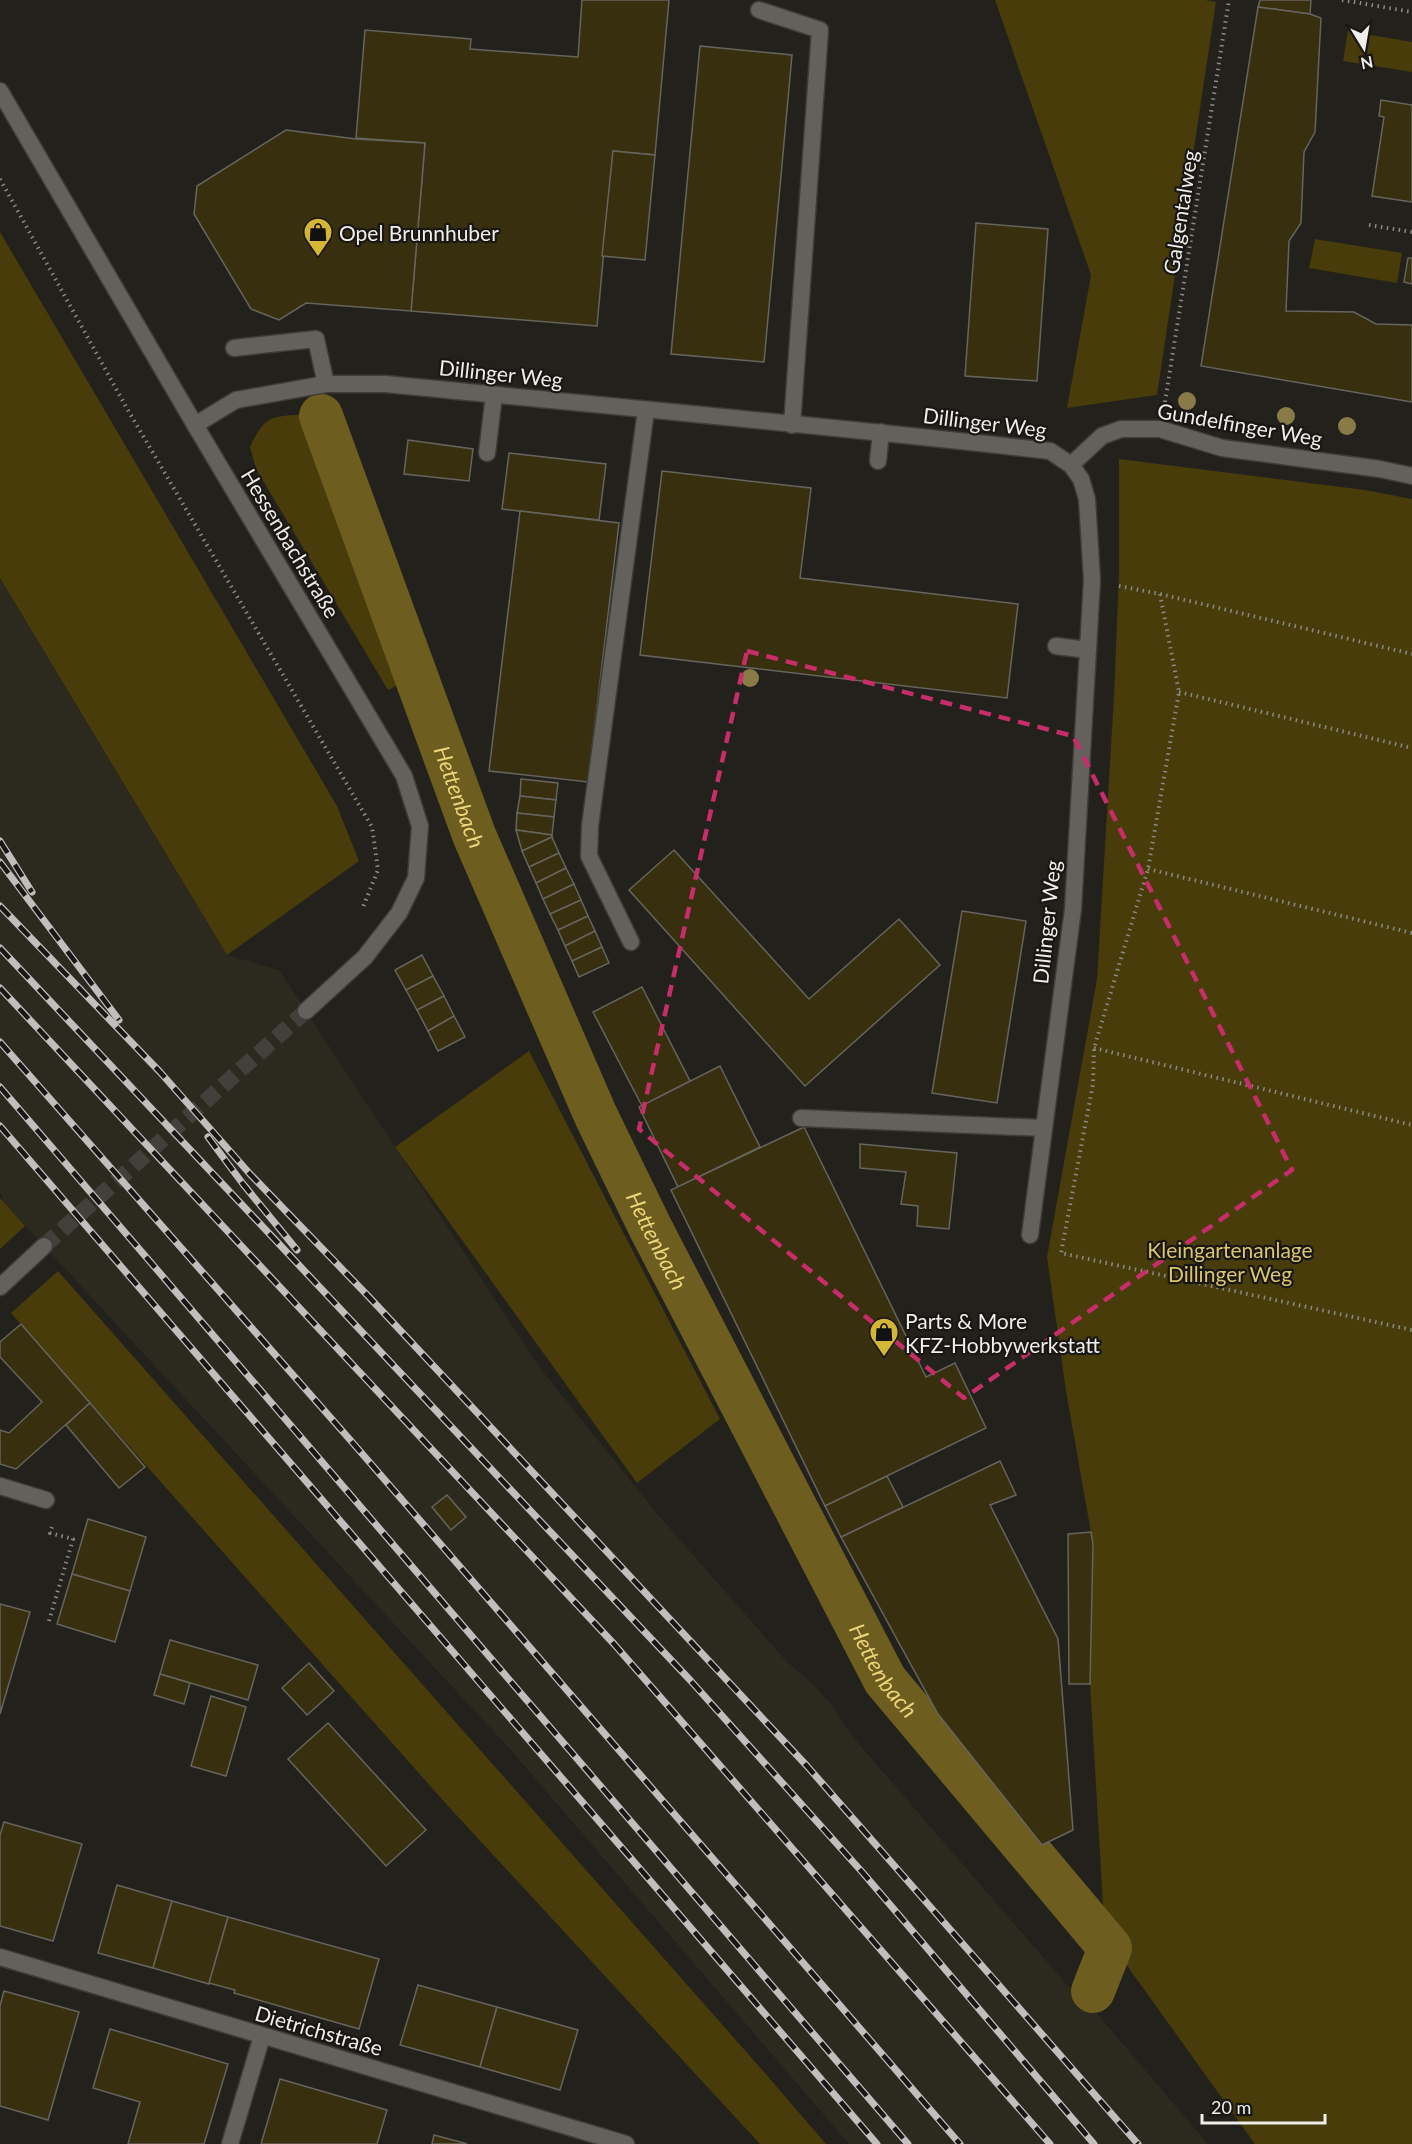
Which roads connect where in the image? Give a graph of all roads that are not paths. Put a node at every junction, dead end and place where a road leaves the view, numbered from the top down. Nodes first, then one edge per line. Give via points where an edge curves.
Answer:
1 (759, 10) dead end
2 (0, 91) edge
3 (234, 348) dead end
4 (326, 384) junction
5 (494, 395) junction
6 (646, 410) junction
7 (195, 425) junction
8 (792, 425) junction
9 (881, 432) junction
10 (487, 453) dead end
11 (878, 461) dead end
12 (1071, 465) junction
13 (1412, 476) edge
14 (1056, 646) dead end
15 (1088, 650) junction
16 (632, 942) dead end
17 (306, 1011) tunnel mouth
18 (801, 1118) dead end
19 (1044, 1128) junction
20 (1030, 1235) dead end
21 (44, 1246) tunnel mouth
22 (0, 1287) edge
23 (0, 1486) edge
24 (46, 1500) dead end
25 (0, 1957) edge
26 (262, 2036) junction
27 (230, 2144) edge
28 (626, 2144) edge

1 - 8 street via 820,30
2 - 7 street, Hessenbachstraße
3 - 4 street via 316,339
4 - 5 street, Dillinger Weg via 386,384
4 - 7 street, Dillinger Weg via 236,400
5 - 6 street, Dillinger Weg
5 - 10 street
6 - 8 street, Dillinger Weg
6 - 16 street via 589,856
7 - 17 street, Hessenbachstraße via 404,776 420,826 416,878 399,913 365,957
8 - 9 street, Dillinger Weg
9 - 11 street
9 - 12 street, Dillinger Weg via 1050,451
12 - 13 street, Gundelfinger Weg via 1102,436 1121,429 1160,429 1222,448
12 - 15 street, Dillinger Weg via 1081,479 1087,499 1092,580
14 - 15 street
15 - 19 street, Dillinger Weg via 1073,909
18 - 19 street
19 - 20 street, Dillinger Weg
21 - 22 street
23 - 24 street
25 - 26 street, Dietrichstraße
26 - 27 street
26 - 28 street, Dietrichstraße

